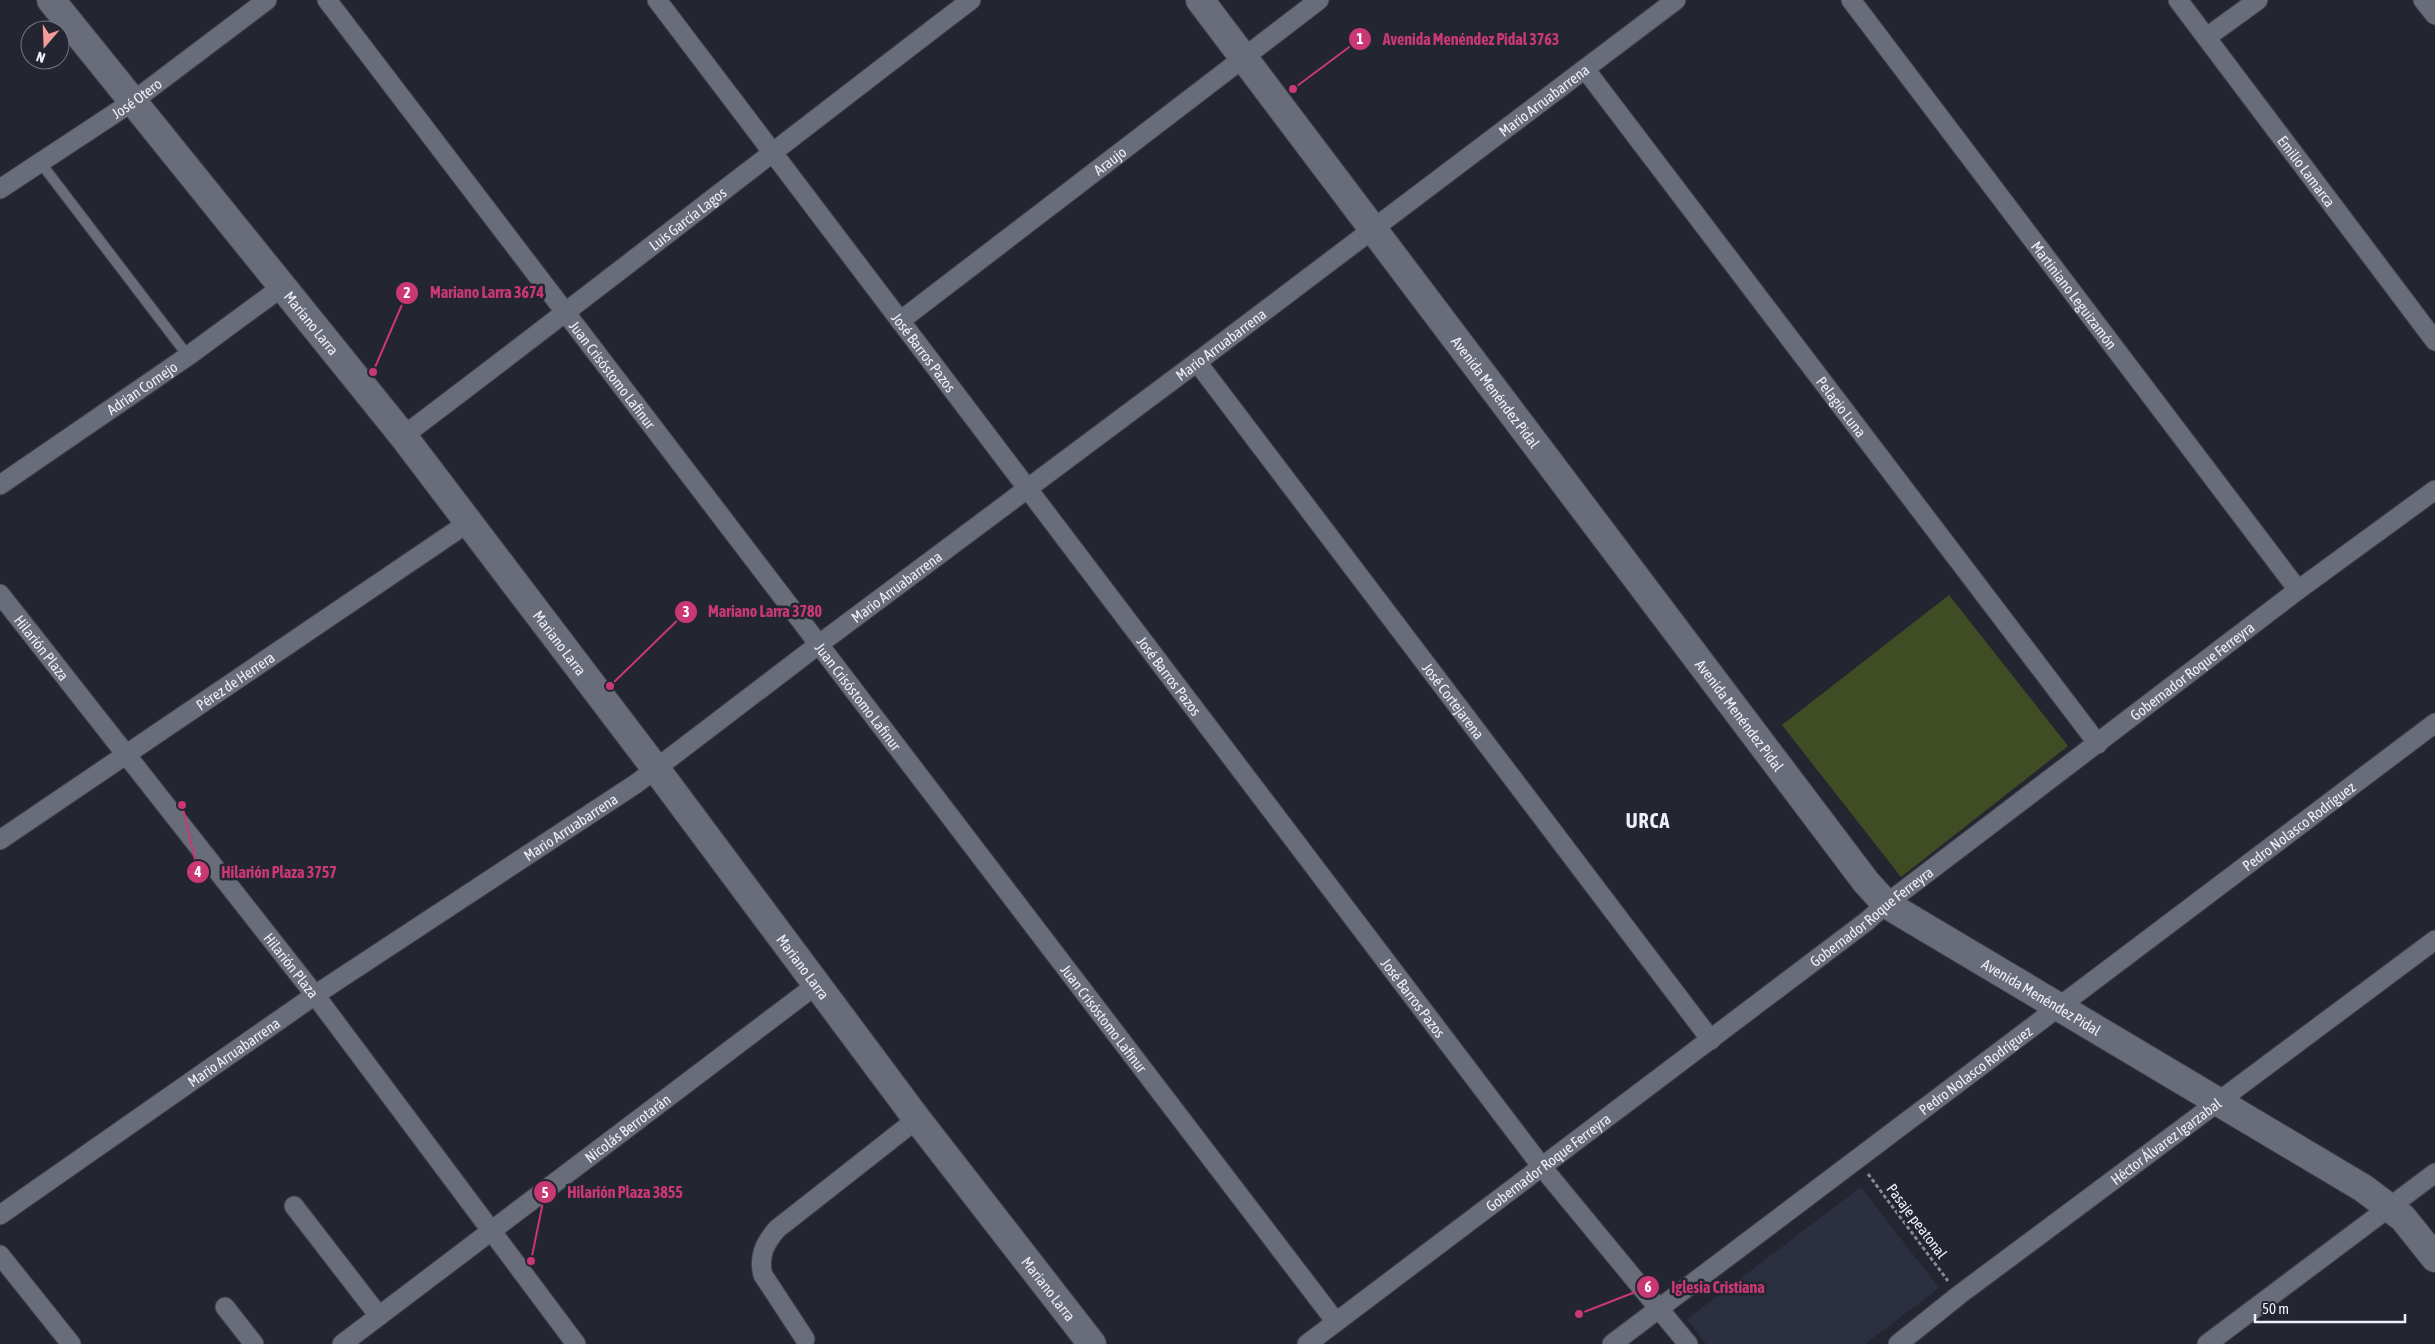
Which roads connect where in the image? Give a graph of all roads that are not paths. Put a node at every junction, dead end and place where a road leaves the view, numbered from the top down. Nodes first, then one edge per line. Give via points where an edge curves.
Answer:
1 (51, 0) edge
2 (267, 0) edge
3 (327, 0) edge
4 (657, 0) edge
5 (971, 0) edge
6 (1200, 0) edge
7 (1319, 0) edge
8 (1676, 0) edge
9 (1851, 0) edge
10 (2178, 0) edge
11 (2258, 0) edge
12 (2423, 0) edge
13 (2435, 16) edge
14 (2207, 37) junction
15 (1243, 57) junction
16 (1585, 69) junction
17 (132, 102) junction
18 (772, 152) junction
19 (40, 162) junction
20 (0, 189) edge
21 (1373, 228) junction
22 (282, 287) junction
23 (566, 313) junction
24 (900, 321) junction
25 (2435, 341) edge
26 (188, 356) junction
27 (1197, 362) junction
28 (403, 436) junction
29 (0, 485) edge
30 (1027, 487) junction
31 (2435, 490) edge
32 (468, 522) junction
33 (2298, 590) junction
34 (0, 594) edge
35 (818, 645) junction
36 (2435, 723) edge
37 (2098, 744) junction
38 (124, 754) junction
39 (656, 769) junction
40 (0, 840) edge
41 (1886, 904) junction
42 (2435, 940) edge
43 (816, 985) junction
44 (315, 995) junction
45 (2059, 1008) junction
46 (1711, 1040) junction
47 (2220, 1102) junction
48 (917, 1119) junction
49 (1542, 1167) junction
50 (2435, 1173) edge
51 (294, 1206) dead end
52 (2390, 1206) junction
53 (0, 1215) edge
54 (491, 1230) junction
55 (0, 1255) edge
56 (2435, 1258) edge
57 (225, 1307) dead end
58 (1660, 1308) junction
59 (379, 1316) junction
60 (1336, 1322) junction
61 (804, 1339) dead end
62 (2210, 1343) edge
63 (70, 1344) edge
64 (254, 1344) edge
65 (342, 1344) edge
66 (576, 1344) edge
67 (1092, 1344) edge
68 (1306, 1344) edge
69 (1612, 1344) edge
70 (1688, 1344) edge
71 (1898, 1344) edge

1 - 17 main road, Mariano Larra
2 - 17 street, José Otero
3 - 23 street, Juan Crisóstomo Lafinur
4 - 18 street, José Barros Pazos
5 - 18 street, Luis García Lagos
6 - 15 main road, Avenida Menéndez Pidal
7 - 15 street, Araujo
8 - 16 street, Mario Arruabarrena
9 - 33 street, Martiniano Leguizamón
10 - 14 street, Emilio Lamarca
11 - 14 street
12 - 13 street
14 - 25 street, Emilio Lamarca
15 - 21 main road, Avenida Menéndez Pidal
15 - 24 street, Araujo
16 - 21 street, Mario Arruabarrena
16 - 37 street, Pelagio Luna
17 - 19 street, José Otero
17 - 22 main road, Mariano Larra
18 - 23 street, Luis García Lagos
18 - 24 street, José Barros Pazos
19 - 20 street, José Otero
19 - 26 lane
21 - 27 street, Mario Arruabarrena
21 - 41 main road, Avenida Menéndez Pidal via 1866,882
22 - 26 street, Adrian Cornejo
22 - 28 main road, Mariano Larra
23 - 28 street, Luis García Lagos
23 - 35 street, Juan Crisóstomo Lafinur
24 - 30 street, José Barros Pazos
26 - 29 street, Adrian Cornejo
27 - 30 street, Mario Arruabarrena
27 - 46 street, José Cortejarena
28 - 32 main road, Mariano Larra
30 - 35 street, Mario Arruabarrena
30 - 49 street, José Barros Pazos
31 - 33 street, Gobernador Roque Ferreyra
32 - 38 street, Pérez de Herrera
32 - 39 main road, Mariano Larra
33 - 37 street, Gobernador Roque Ferreyra
34 - 38 street, Hilarión Plaza
35 - 39 street, Mario Arruabarrena
35 - 60 street, Juan Crisóstomo Lafinur
36 - 45 street, Pedro Nolasco Rodríguez
37 - 41 street, Gobernador Roque Ferreyra
38 - 40 street, Pérez de Herrera
38 - 44 street, Hilarión Plaza
39 - 43 main road, Mariano Larra
39 - 44 street, Mario Arruabarrena
41 - 45 main road, Avenida Menéndez Pidal
41 - 46 street, Gobernador Roque Ferreyra
42 - 47 street, Héctor Álvarez Igarzabal
43 - 48 main road, Mariano Larra
43 - 54 street, Nicolás Berrotarán
44 - 53 street, Mario Arruabarrena
44 - 54 street, Hilarión Plaza
45 - 47 main road, Avenida Menéndez Pidal
45 - 58 street, Pedro Nolasco Rodríguez
46 - 49 street, Gobernador Roque Ferreyra
47 - 52 main road, Avenida Menéndez Pidal
47 - 71 street, Héctor Álvarez Igarzabal via 1959,1295
48 - 61 street via 777,1229 768,1240 760,1264 763,1275
48 - 67 main road, Mariano Larra
49 - 58 street, José Barros Pazos
49 - 60 street, Gobernador Roque Ferreyra
50 - 52 street
51 - 59 street
52 - 56 main road, Avenida Menéndez Pidal
52 - 62 street
54 - 59 street, Nicolás Berrotarán
54 - 66 street, Hilarión Plaza
55 - 63 street
57 - 64 street
58 - 69 street, Pedro Nolasco Rodríguez
58 - 70 street, José Barros Pazos
59 - 65 street, Nicolás Berrotarán
60 - 68 street, Gobernador Roque Ferreyra

